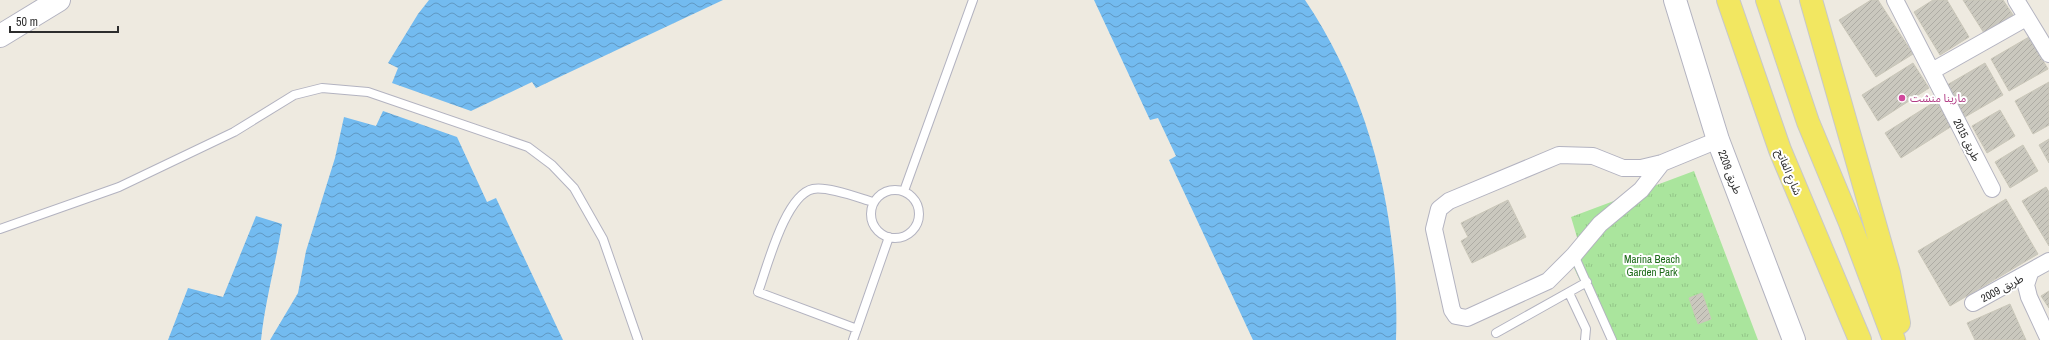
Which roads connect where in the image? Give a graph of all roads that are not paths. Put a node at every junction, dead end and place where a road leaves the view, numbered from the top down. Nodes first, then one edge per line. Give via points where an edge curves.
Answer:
1 (60, 0) edge
2 (973, 0) edge
3 (1675, 0) edge
4 (1728, 0) edge
5 (1767, 0) edge
6 (1811, 0) edge
7 (1895, 0) edge
8 (2016, 0) edge
9 (2026, 18) junction
10 (0, 36) edge
11 (2049, 54) edge
12 (1932, 71) junction
13 (1718, 140) junction
14 (1662, 163) junction
15 (1992, 188) dead end
16 (904, 191) junction
17 (873, 202) junction
18 (0, 229) edge
19 (889, 237) junction
20 (1574, 255) junction
21 (2049, 261) edge
22 (2030, 273) junction
23 (1587, 282) junction
24 (1569, 293) junction
25 (1973, 303) dead end
26 (857, 329) junction
27 (1496, 333) dead end
28 (638, 340) edge
29 (853, 340) edge
30 (1585, 340) edge
31 (1612, 340) edge
32 (1794, 340) edge
33 (1860, 340) edge
34 (1894, 340) edge
35 (1902, 340) edge
36 (2049, 340) edge

1 - 10 street
2 - 16 lane
3 - 13 street, طريق 2209
4 - 33 main road, شارع الفاتح via 1780,150
5 - 34 main road via 1808,122 1850,223
6 - 35 main road via 1888,273
7 - 12 street, طريق 2015
8 - 9 street
9 - 11 street
9 - 12 street
12 - 15 street, طريق 2015
13 - 14 street
13 - 32 street, طريق 2209
14 - 20 street via 1641,190 1600,224
14 - 20 street via 1641,168 1623,168 1593,156 1559,155 1449,201 1439,209 1436,217 1434,229 1450,305 1456,316 1467,318 1548,281
16 - 17 lane via 892,189
16 - 19 lane via 914,197 918,204 918,220 909,234
17 - 19 lane via 873,225 878,232
17 - 26 lane via 840,192 813,189 797,200 784,218 758,292
18 - 28 lane via 119,187 234,132 294,94 322,88 368,92 528,147 552,165 574,188 603,239
19 - 26 lane
20 - 23 lane
21 - 22 street, طريق 2009
22 - 25 street, طريق 2009
22 - 36 street, طريق 2009 via 2026,285 2029,297
23 - 24 lane
23 - 31 lane
24 - 27 lane
24 - 30 lane via 1586,329
26 - 29 lane

